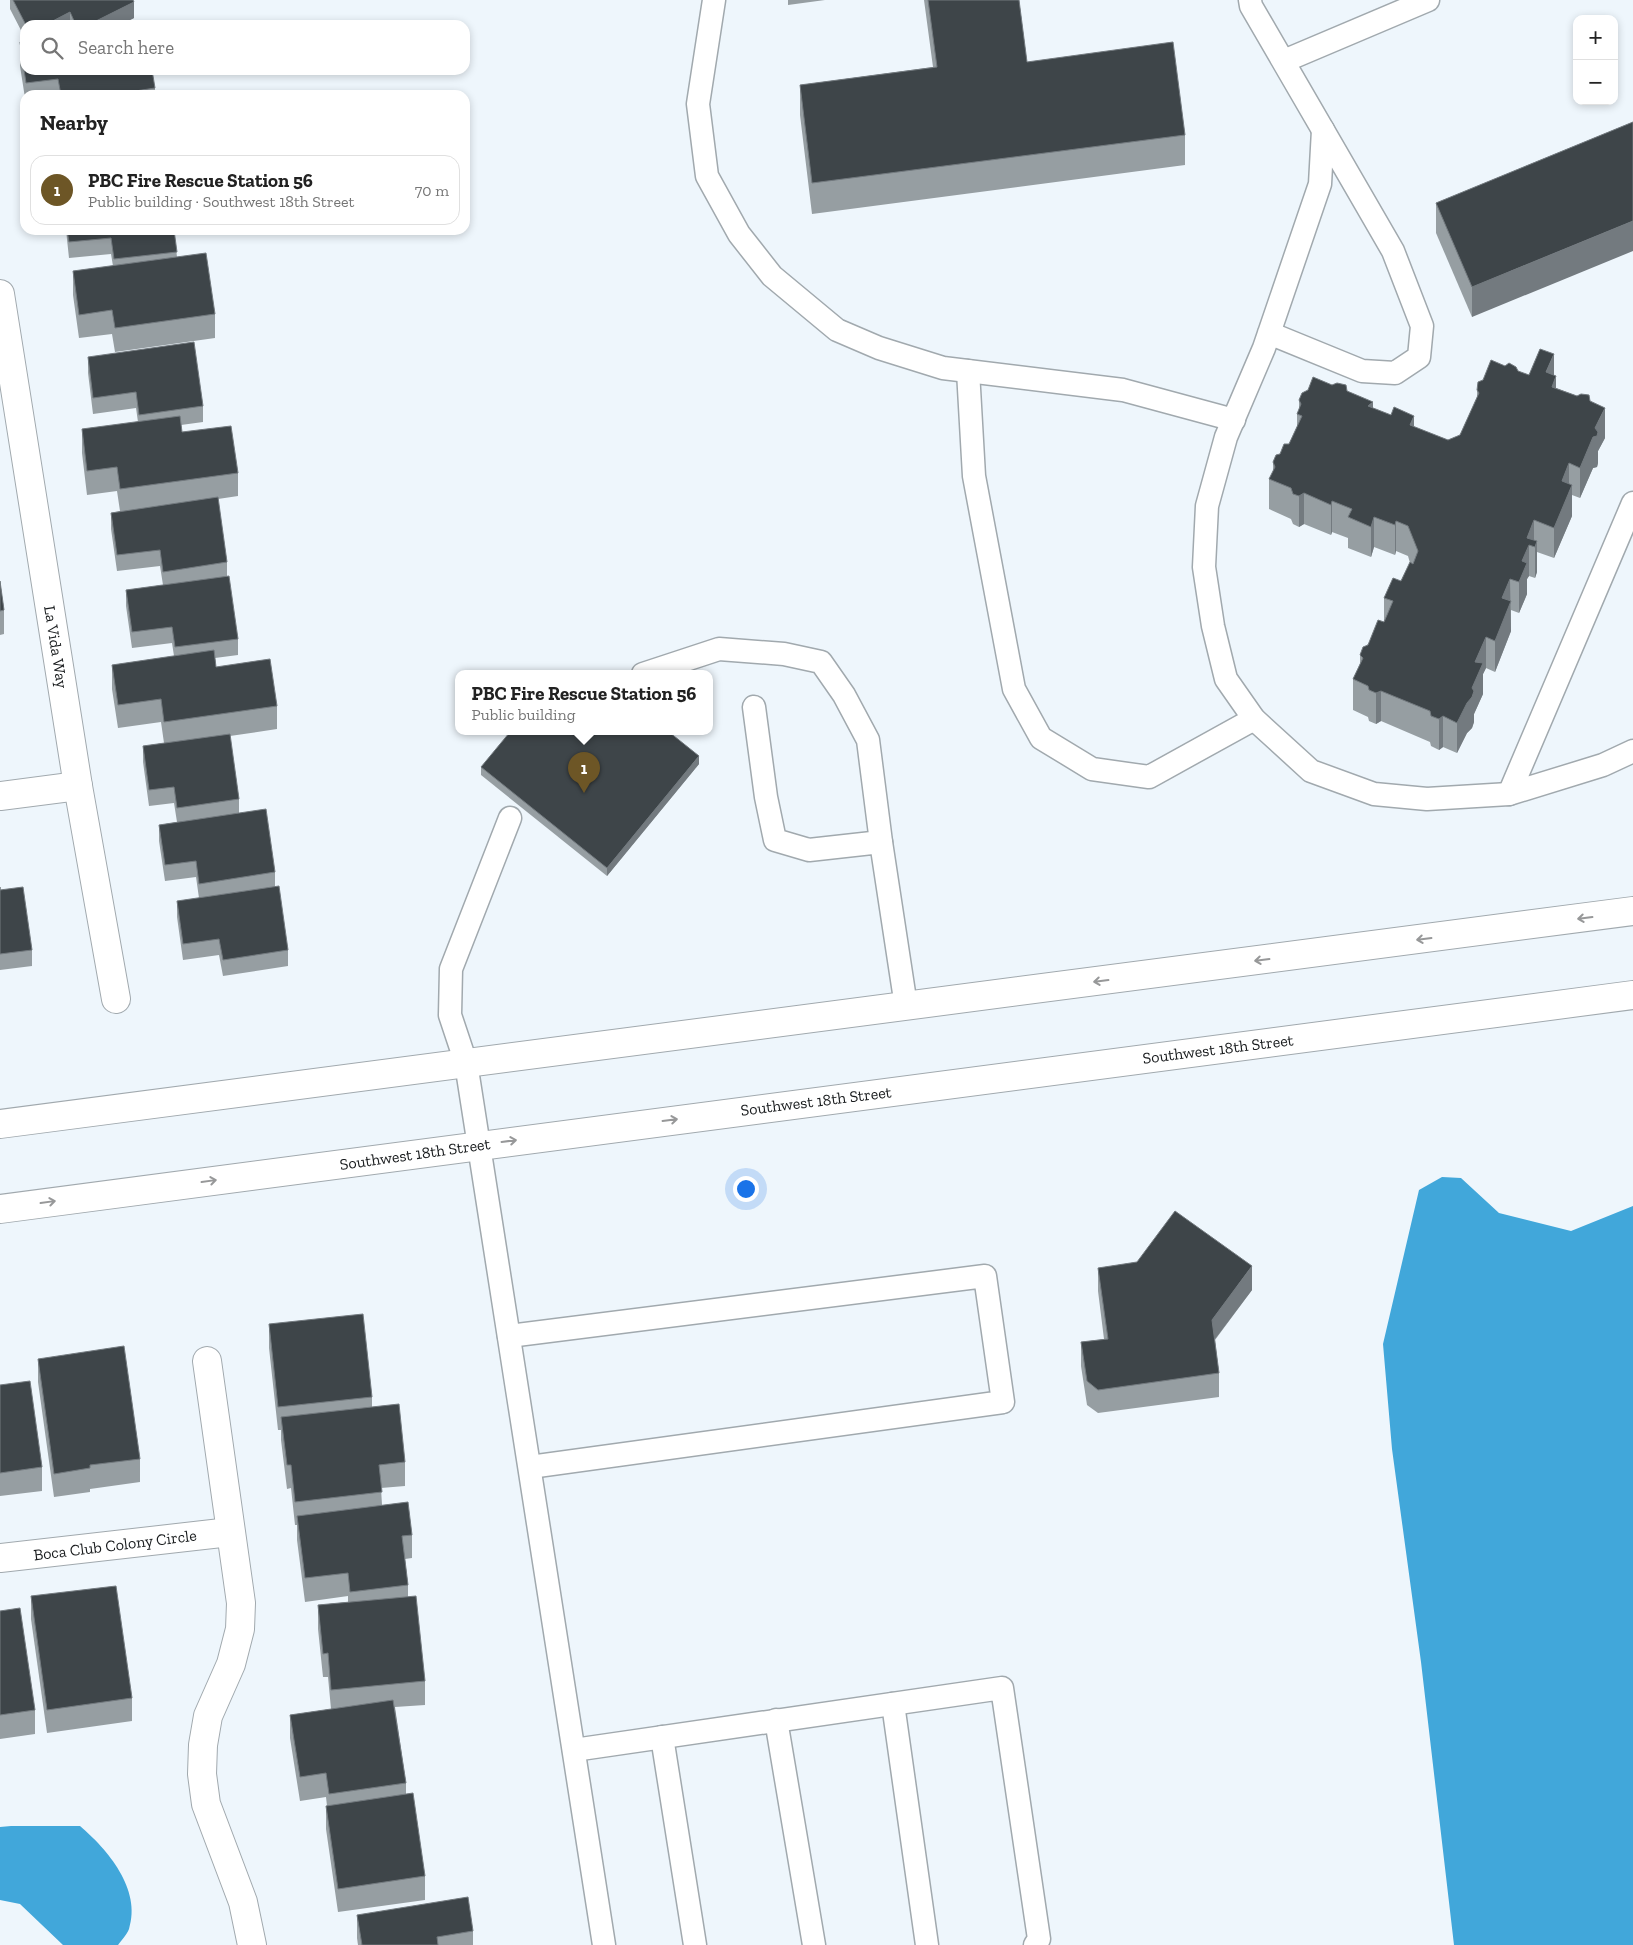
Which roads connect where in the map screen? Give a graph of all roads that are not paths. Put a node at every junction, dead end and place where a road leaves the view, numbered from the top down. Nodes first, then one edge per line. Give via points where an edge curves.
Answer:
1 (714, 0) edge
2 (1250, 0) edge
3 (1428, 0) edge
4 (1284, 61) junction
5 (1323, 130) junction
6 (0, 294) edge
7 (1269, 333) junction
8 (968, 371) junction
9 (1234, 420) junction
10 (1633, 503) edge
11 (655, 670) edge
12 (754, 706) dead end
13 (1254, 719) junction
14 (1633, 751) edge
15 (78, 786) junction
16 (1509, 794) junction
17 (0, 796) edge
18 (510, 818) dead end
19 (881, 842) junction
20 (1633, 911) edge
21 (1633, 995) edge
22 (116, 999) dead end
23 (906, 1006) junction
24 (466, 1063) junction
25 (0, 1124) edge
26 (479, 1145) junction
27 (0, 1208) edge
28 (509, 1336) junction
29 (207, 1361) dead end
30 (530, 1468) junction
31 (230, 1532) junction
32 (0, 1558) edge
33 (893, 1704) junction
34 (776, 1720) junction
35 (662, 1737) junction
36 (574, 1750) junction
37 (252, 1945) edge
38 (604, 1945) edge
39 (695, 1945) edge
40 (814, 1945) edge
41 (927, 1945) edge
42 (1035, 1945) edge

1 - 8 lane via 698,104 707,176 739,234 772,276 837,330 879,348 943,368
2 - 4 lane
3 - 4 lane
4 - 5 lane
5 - 7 lane via 1320,184
5 - 7 lane via 1393,251 1422,326 1419,356 1395,374 1362,370
6 - 15 main road, La Vida Way
7 - 9 lane
8 - 9 lane via 1123,390
8 - 13 lane via 974,476 1014,689 1041,738 1092,769 1149,776
9 - 13 lane via 1226,437 1207,506 1204,567 1213,626 1226,679
10 - 16 lane
11 - 19 lane via 719,649 784,654 821,662 844,695 868,740
12 - 19 lane via 766,797 776,840 809,850
13 - 16 lane via 1311,771 1374,794 1427,799
14 - 16 lane via 1603,765
15 - 17 main road
15 - 22 main road, La Vida Way
18 - 24 lane via 451,969 450,1015
19 - 23 lane
20 -> 23 main road
26 -> 21 main road, Southwest 18th Street
23 - 24 main road
24 - 25 main road
24 - 26 lane
27 -> 26 main road, Southwest 18th Street
26 - 28 lane
28 - 30 lane
28 - 30 lane via 985,1276 1003,1402
29 - 31 main road
30 - 36 lane
31 - 32 main road, Boca Club Colony Circle
31 - 37 main road via 241,1603 240,1629 231,1664 208,1716 202,1774 206,1804 243,1902
33 - 34 lane
33 - 41 lane
33 - 42 lane via 1002,1688 1039,1939
34 - 35 lane
34 - 40 lane
35 - 36 lane
35 - 39 lane
36 - 38 lane

